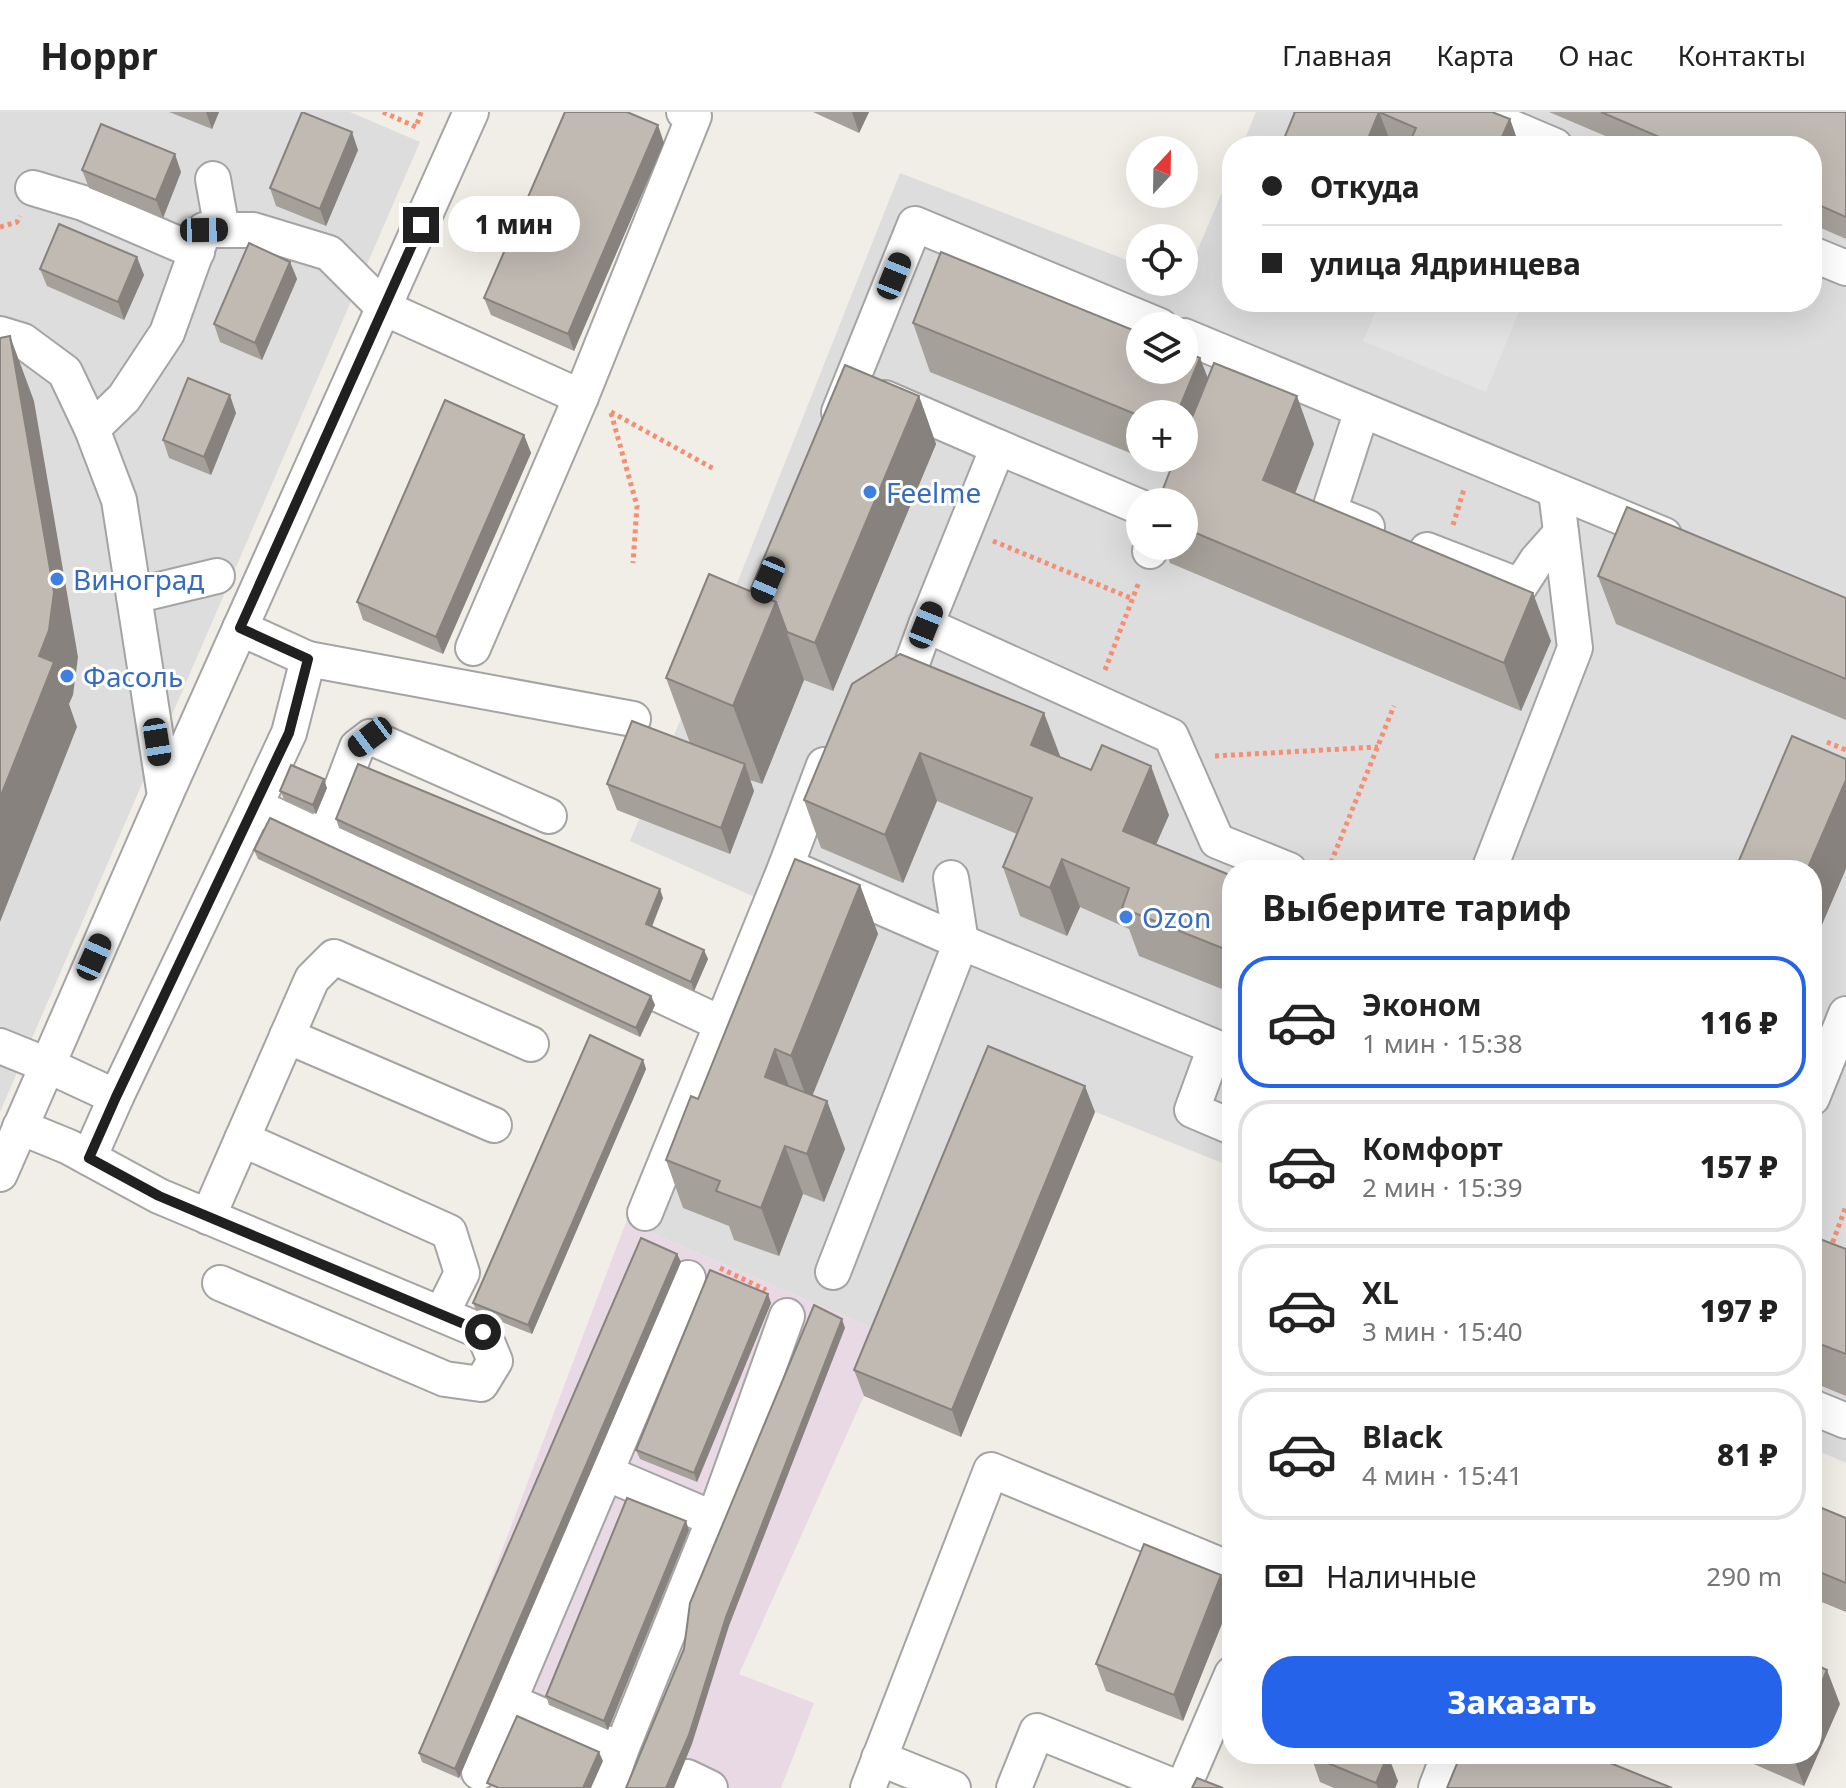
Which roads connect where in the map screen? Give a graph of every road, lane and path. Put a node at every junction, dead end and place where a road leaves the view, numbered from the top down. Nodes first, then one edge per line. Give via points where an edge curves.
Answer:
1 (383, 112) edge
2 (421, 112) edge
3 (471, 112) edge
4 (684, 112) edge
5 (1475, 112) edge
6 (1531, 136) edge
7 (213, 179) dead end
8 (33, 188) dead end
9 (222, 230) junction
10 (197, 252) junction
11 (1822, 258) edge
12 (1846, 268) edge
13 (384, 308) junction
14 (1126, 312) edge
15 (0, 334) edge
16 (1198, 342) edge
17 (851, 383) junction
18 (581, 397) junction
19 (1362, 410) junction
20 (611, 412) junction
21 (92, 429) junction
22 (828, 439) edge
23 (998, 447) junction
24 (1475, 458) junction
25 (714, 469) dead end
26 (1556, 491) junction
27 (1126, 501) edge
28 (965, 529) junction
29 (1561, 533) junction
30 (1686, 544) edge
31 (1443, 556) junction
32 (633, 563) dead end
33 (217, 576) dead end
34 (134, 596) junction
35 (926, 625) junction
36 (240, 628) junction
37 (473, 648) dead end
38 (308, 659) junction
39 (1093, 701) junction
40 (1394, 706) dead end
41 (862, 708) edge
42 (633, 719) edge
43 (834, 738) edge
44 (1827, 742) dead end
45 (1378, 747) junction
46 (1846, 750) edge
47 (1181, 758) junction
48 (165, 796) junction
49 (255, 806) junction
50 (549, 816) dead end
51 (323, 837) junction
52 (1264, 860) edge
53 (1332, 860) edge
54 (1493, 860) edge
55 (786, 866) junction
56 (951, 878) dead end
57 (961, 942) junction
58 (1846, 1014) edge
59 (722, 1024) junction
60 (287, 1036) junction
61 (531, 1044) dead end
62 (0, 1046) edge
63 (47, 1065) junction
64 (1822, 1073) edge
65 (116, 1097) junction
66 (1222, 1123) edge
67 (494, 1125) dead end
68 (20, 1127) junction
69 (242, 1139) junction
70 (89, 1158) junction
71 (0, 1174) edge
72 (1846, 1206) edge
73 (645, 1213) dead end
74 (208, 1217) junction
75 (1828, 1256) edge
76 (699, 1271) joint
77 (833, 1272) dead end
78 (220, 1283) dead end
79 (442, 1313) junction
80 (787, 1316) joint
81 (1822, 1411) edge
82 (1846, 1421) edge
83 (606, 1473) junction
84 (714, 1519) junction
85 (1222, 1566) edge
86 (1222, 1696) edge
87 (509, 1701) junction
88 (621, 1750) junction
89 (1445, 1764) edge
90 (479, 1772) dead end
91 (873, 1773) edge
92 (608, 1788) edge
93 (953, 1788) edge
94 (1014, 1788) edge
95 (1181, 1788) edge
96 (1436, 1788) edge

1 - 2 path via 416,127
3 - 13 street
4 - 18 street via 694,116
5 - 6 street
7 - 9 street
8 - 10 street via 83,203
9 - 10 street via 204,230
9 - 13 street via 253,230 329,253
10 - 21 street via 167,333 124,398
11 - 12 street
13 - 18 street
13 - 36 street
14 - 17 street via 915,224
15 - 21 street via 23,341 65,372
16 - 19 street
17 - 22 street
17 - 23 street
18 - 20 path
18 - 37 street
19 - 24 street
19 - 31 street via 1329,512
20 - 25 path
20 - 32 path via 637,506
21 - 34 street via 119,500
23 - 27 street
23 - 28 street
24 - 26 street
24 - 31 path
26 - 29 street
26 - 30 street
28 - 35 street
28 - 39 path via 1133,599
29 - 31 street via 1520,586
29 - 54 street via 1575,648
33 - 34 street
34 - 48 street
35 - 39 street
35 - 41 street via 908,674
36 - 38 street
36 - 48 street
38 - 42 street
38 - 49 street via 289,733
39 - 47 street via 1171,736
40 - 45 path
43 - 55 street
44 - 46 path
45 - 47 path
45 - 53 path
47 - 52 street via 1217,841
48 - 63 street
49 - 51 street
49 - 65 street
50 - 51 street via 370,737 357,747
51 - 59 street
55 - 57 street
55 - 59 street
56 - 57 street
57 - 66 street via 1215,1047 1192,1110
57 - 77 street
58 - 64 street
59 - 73 street
60 - 61 street via 312,979 334,957
60 - 67 street
60 - 69 street
62 - 63 street
63 - 65 street
63 - 68 street
65 - 70 street
68 - 70 street
68 - 71 street
69 - 74 street
69 - 79 street via 449,1232 462,1273
70 - 74 street
72 - 75 path
74 - 79 street
76 - 80 path via 788,1300
76 - 83 street
78 - 79 street via 445,1379 481,1384 495,1361 483,1332
80 - 84 street
81 - 82 street
83 - 84 street
83 - 87 street
84 - 88 street
85 - 91 street via 991,1470
86 - 95 street
87 - 88 street
87 - 90 street
88 - 92 street
89 - 96 street
91 - 93 street
94 - 95 street via 1037,1731

